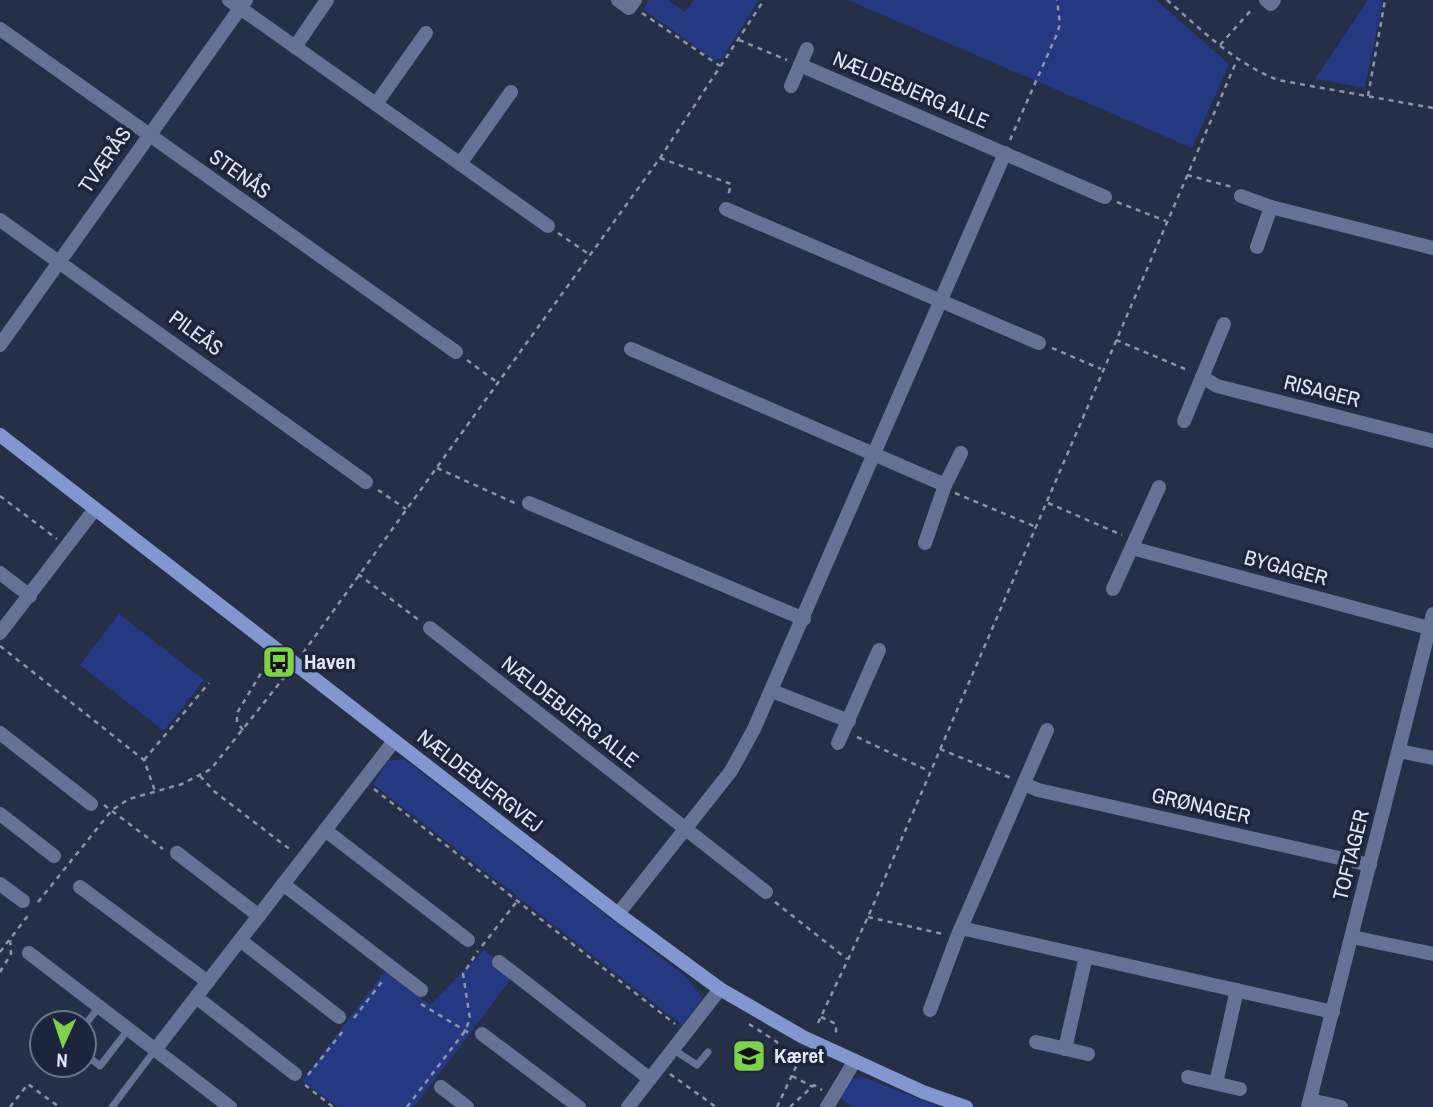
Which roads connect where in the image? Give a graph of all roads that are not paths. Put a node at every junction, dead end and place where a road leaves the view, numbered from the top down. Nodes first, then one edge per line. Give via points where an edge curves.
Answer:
1 (327, 0) edge
2 (1266, 0) edge
3 (1274, 0) edge
4 (238, 3) edge
5 (0, 29) edge
6 (426, 33) dead end
7 (295, 47) junction
8 (807, 49) dead end
9 (800, 65) junction
10 (791, 86) dead end
11 (511, 92) dead end
12 (376, 104) junction
13 (148, 135) junction
14 (1005, 153) junction
15 (460, 164) junction
16 (1241, 196) road end
17 (1105, 197) road end
18 (1271, 207) junction
19 (726, 209) road end
20 (0, 220) edge
21 (548, 226) road end
22 (1257, 247) dead end
23 (1433, 248) edge
24 (59, 261) junction
25 (937, 302) junction
26 (1224, 324) dead end
27 (1039, 343) road end
28 (0, 345) edge
29 (631, 349) dead end
30 (456, 352) road end
31 (1202, 377) junction
32 (1184, 421) dead end
33 (0, 435) edge
34 (1433, 441) edge
35 (961, 453) dead end
36 (873, 455) junction
37 (366, 482) road end
38 (945, 485) junction
39 (1159, 487) dead end
40 (529, 503) road end
41 (95, 509) junction
42 (925, 543) dead end
43 (1133, 544) junction
44 (0, 573) edge
45 (1113, 589) dead end
46 (30, 596) junction
47 (804, 619) junction
48 (1431, 621) edge
49 (430, 628) road end
50 (0, 633) edge
51 (879, 650) dead end
52 (772, 691) junction
53 (1047, 730) dead end
54 (0, 733) edge
55 (394, 741) junction
56 (1399, 751) junction
57 (1433, 758) edge
58 (1024, 783) junction
59 (91, 804) road end
60 (0, 814) edge
61 (685, 828) junction
62 (326, 830) junction
63 (177, 853) road end
64 (54, 856) dead end
65 (1370, 865) junction
66 (0, 884) edge
67 (283, 884) junction
68 (80, 887) dead end
69 (766, 892) road end
70 (23, 901) dead end
71 (618, 914) junction
72 (259, 916) junction
73 (959, 932) junction
74 (1352, 937) junction
75 (240, 940) junction
76 (468, 940) dead end
77 (29, 953) dead end
78 (1433, 954) edge
79 (1086, 956) junction
80 (499, 962) dead end
81 (208, 982) junction
82 (720, 989) junction
83 (1237, 990) junction
84 (418, 995) road end
85 (195, 998) junction
86 (99, 1007) joint
87 (930, 1010) dead end
88 (1333, 1012) junction
89 (339, 1017) dead end
90 (128, 1030) junction
91 (482, 1034) road end
92 (1036, 1042) dead end
93 (673, 1049) junction
94 (1065, 1049) junction
95 (155, 1050) junction
96 (708, 1052) dead end
97 (1088, 1054) dead end
98 (854, 1062) junction
99 (98, 1064) edge
100 (295, 1074) dead end
101 (1188, 1077) dead end
102 (650, 1079) junction
103 (1216, 1083) junction
104 (441, 1087) dead end
105 (1240, 1089) dead end
106 (831, 1103) edge
107 (1309, 1103) edge
108 (112, 1107) edge
109 (230, 1107) edge
110 (467, 1107) edge
111 (579, 1107) edge
112 (628, 1107) edge
113 (966, 1107) edge
114 (1341, 1107) edge

1 - 7 street
2 - 3 street via 1271,4
4 - 7 street
4 - 13 street, TVÆRÅS
5 - 13 street, STENÅS
6 - 12 street
7 - 12 street
8 - 9 street, NÆLDEBJERG ALLE
9 - 10 street, NÆLDEBJERG ALLE
9 - 14 street, NÆLDEBJERG ALLE
11 - 15 street
12 - 15 street
13 - 24 street, TVÆRÅS
13 - 30 street, STENÅS
14 - 17 street, NÆLDEBJERG ALLE
14 - 25 street, NÆLDEBJERG ALLE
15 - 21 street
16 - 18 street
18 - 22 street
18 - 23 street
19 - 25 street
20 - 24 street, PILEÅS
24 - 28 street, TVÆRÅS
24 - 37 street, PILEÅS
25 - 27 street
25 - 36 street, NÆLDEBJERG ALLE
26 - 31 street
29 - 36 street
31 - 32 street
31 - 34 street, RISAGER via 1217,386
33 - 41 street, NÆLDEBJERGVEJ
35 - 38 street
36 - 38 street
36 - 47 street, NÆLDEBJERG ALLE
38 - 42 street
39 - 43 street
40 - 47 street
41 - 46 street
41 - 55 street, NÆLDEBJERGVEJ
43 - 45 street
43 - 48 street, BYGAGER
44 - 46 street
46 - 50 street
47 - 52 street, NÆLDEBJERG ALLE
48 - 56 street, TOFTAGER
49 - 61 street, NÆLDEBJERG ALLE
51 - 52 street via 844,732
52 - 61 street, NÆLDEBJERG ALLE via 731,771
53 - 58 street
54 - 59 street
55 - 62 street
55 - 71 street, NÆLDEBJERGVEJ
56 - 57 street
56 - 65 street, TOFTAGER
58 - 65 street, GRØNAGER via 1038,790
58 - 73 street
60 - 64 street
61 - 69 street, NÆLDEBJERG ALLE
61 - 71 street, NÆLDEBJERG ALLE
62 - 67 street
62 - 76 street
63 - 72 street
65 - 74 street, TOFTAGER
66 - 70 street
67 - 72 street
67 - 84 street
68 - 81 street
71 - 82 street, NÆLDEBJERGVEJ
72 - 75 street
73 - 79 street
73 - 87 street
74 - 78 street
74 - 88 street, TOFTAGER
75 - 81 street
75 - 89 street
77 - 86 street
79 - 83 street
79 - 94 street
80 - 102 street
81 - 85 street
82 - 93 street
82 - 98 street, NÆLDEBJERGVEJ
83 - 88 street
83 - 103 street
85 - 95 street
85 - 100 street
86 - 90 street
88 - 107 street, TOFTAGER
90 - 95 street
90 - 99 lane
91 - 111 street
92 - 94 street
93 - 96 lane via 697,1065
93 - 102 street
94 - 97 street
95 - 108 lane
95 - 109 street
98 - 106 street
98 - 113 street, NÆLDEBJERGVEJ
101 - 103 street
102 - 112 street
103 - 105 street
104 - 110 street
107 - 114 street

